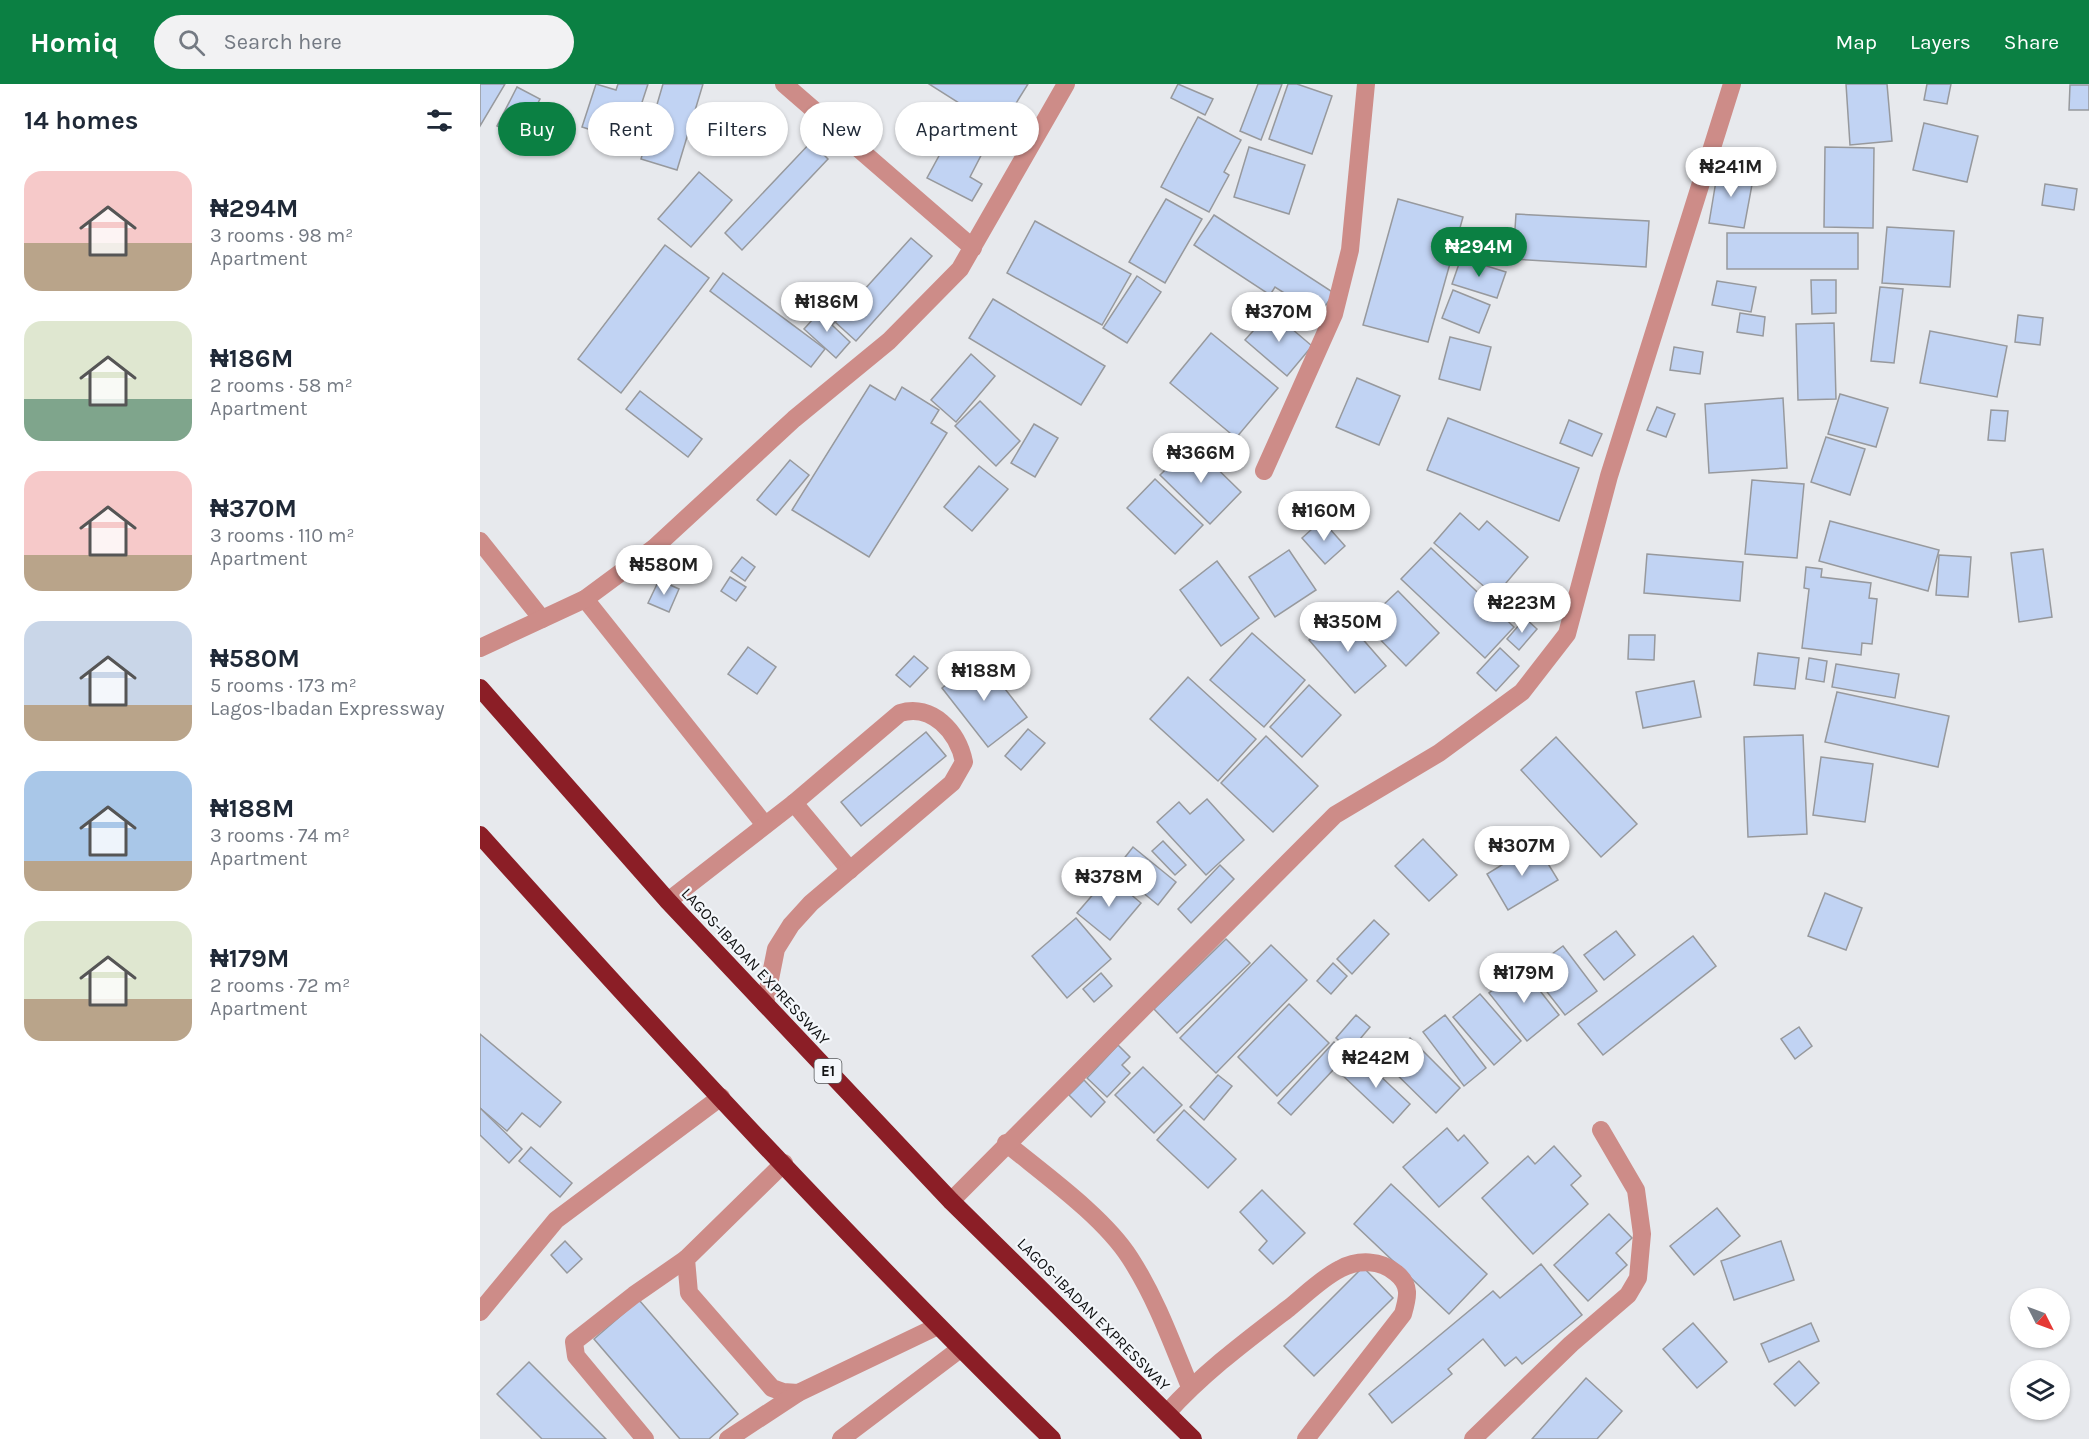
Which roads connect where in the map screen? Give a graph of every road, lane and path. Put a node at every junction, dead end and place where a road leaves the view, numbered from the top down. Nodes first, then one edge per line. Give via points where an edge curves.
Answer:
1 (784, 84) edge
2 (1066, 84) edge
3 (1366, 84) edge
4 (1732, 84) edge
5 (973, 248) junction
6 (1264, 471) dead end
7 (480, 541) edge
8 (585, 599) junction
9 (542, 619) junction
10 (480, 648) edge
11 (480, 688) edge
12 (794, 803) junction
13 (765, 825) junction
14 (480, 835) edge
15 (850, 870) junction
16 (668, 901) junction
17 (765, 1004) junction
18 (721, 1097) junction
19 (1601, 1130) dead end
20 (1006, 1143) junction
21 (784, 1163) junction
22 (951, 1201) junction
23 (686, 1259) junction
24 (480, 1312) edge
25 (938, 1326) junction
26 (960, 1349) junction
27 (1190, 1387) junction
28 (798, 1393) junction
29 (1167, 1413) junction
30 (645, 1439) edge
31 (728, 1439) edge
32 (841, 1439) edge
33 (1052, 1439) edge
34 (1193, 1439) edge
35 (1306, 1439) edge
36 (1473, 1439) edge

1 - 5 street
2 - 5 street
3 - 6 street via 1350,250 1334,314
4 - 20 street via 1609,476 1567,634 1522,693 1439,753 1335,815
5 - 8 street via 960,269 889,341 794,419 654,548
7 - 9 street
8 - 9 street
8 - 13 street
9 - 10 street
11 - 16 highway, LAGOS-IBADAN EXPRESSWAY / E1
12 - 13 street
12 - 15 street
12 - 15 street via 900,713 927,711 947,728 961,746 964,762 952,783
13 - 16 street
14 - 18 highway
15 - 17 street via 791,925 776,949
16 - 17 highway, LAGOS-IBADAN EXPRESSWAY / E1
17 - 22 highway, LAGOS-IBADAN EXPRESSWAY / E1
18 - 21 highway
18 - 24 street via 556,1220
19 - 36 street via 1636,1190 1642,1234 1638,1278 1628,1295
20 - 22 street
20 - 27 street via 1085,1208 1130,1257 1160,1312
21 - 23 street
21 - 25 highway
22 - 29 highway, LAGOS-IBADAN EXPRESSWAY / E1
23 - 28 street via 688,1293 772,1388
23 - 30 street via 574,1342 576,1356
25 - 26 highway
25 - 28 street
26 - 32 street
26 - 33 highway
27 - 29 street
27 - 35 street via 1340,1268 1368,1261 1390,1268 1403,1279 1408,1290 1403,1314
28 - 31 street
29 - 34 highway, LAGOS-IBADAN EXPRESSWAY / E1

